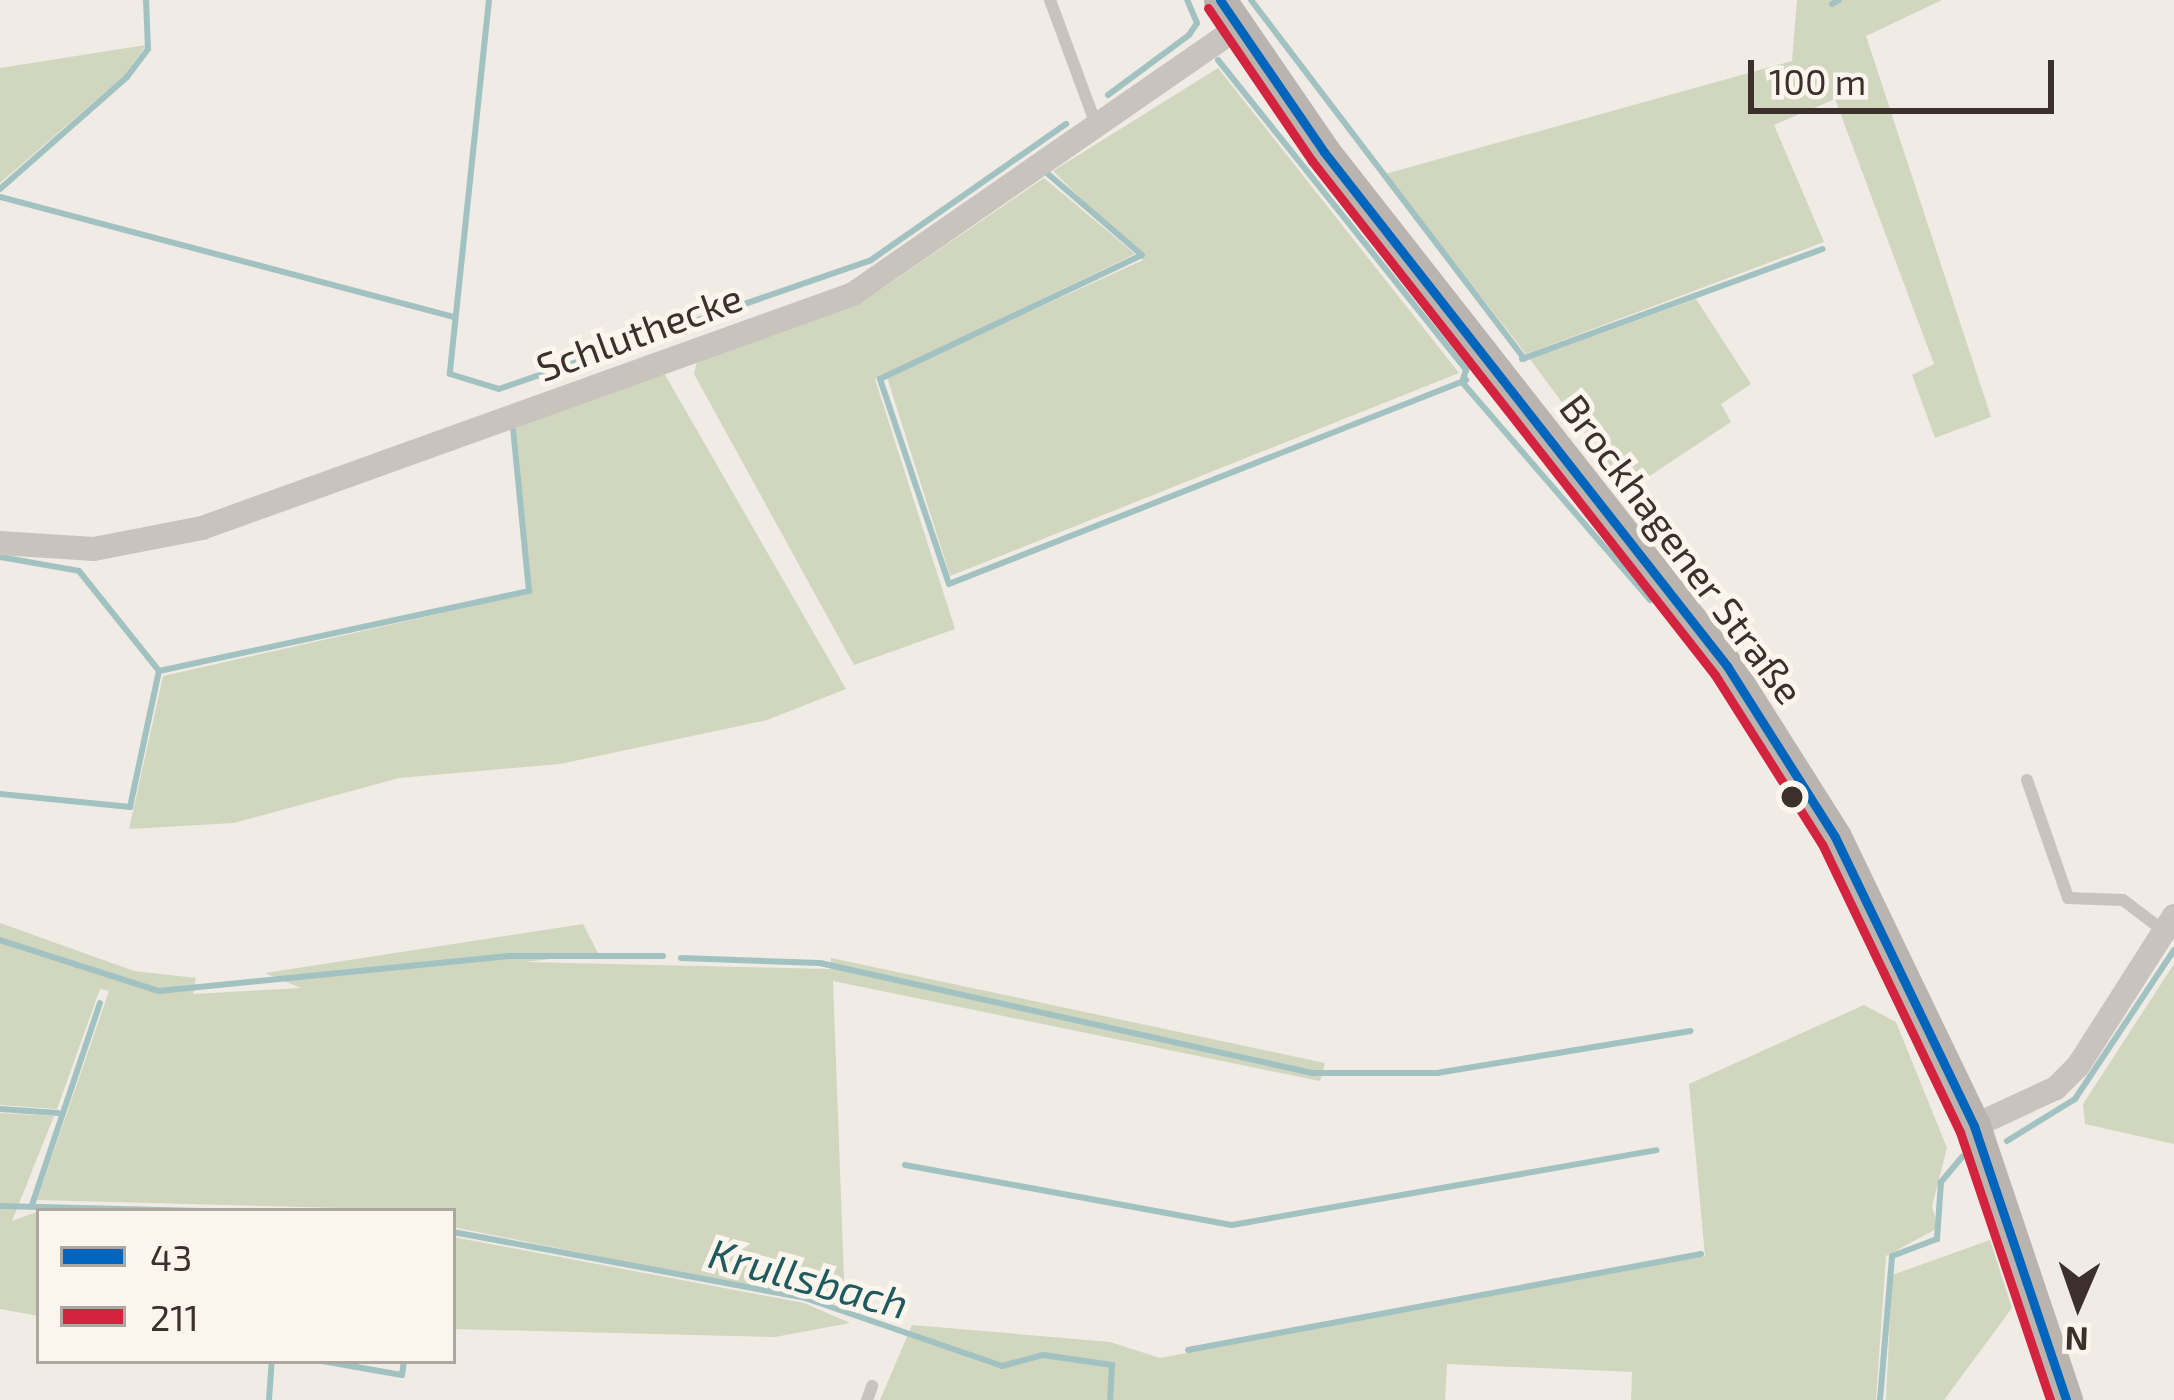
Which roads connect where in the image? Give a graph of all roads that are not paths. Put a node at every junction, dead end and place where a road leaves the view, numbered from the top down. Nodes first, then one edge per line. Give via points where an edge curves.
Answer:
1 (1050, 0) edge
2 (1229, 14) edge
3 (1098, 128) junction
4 (0, 543) edge
5 (2026, 781) dead end
6 (2169, 923) edge
7 (1974, 1126) junction
8 (2066, 1400) edge

1 - 3 lane
2 - 3 street, Schluthecke
2 - 7 main road, Brockhagener Straße via 1726,666 1873,908
3 - 4 street, Schluthecke via 853,294 202,528 94,549
5 - 6 lane via 2068,898 2123,900
6 - 7 street via 2078,1066 2056,1088
7 - 8 main road, Brockhagener Straße

